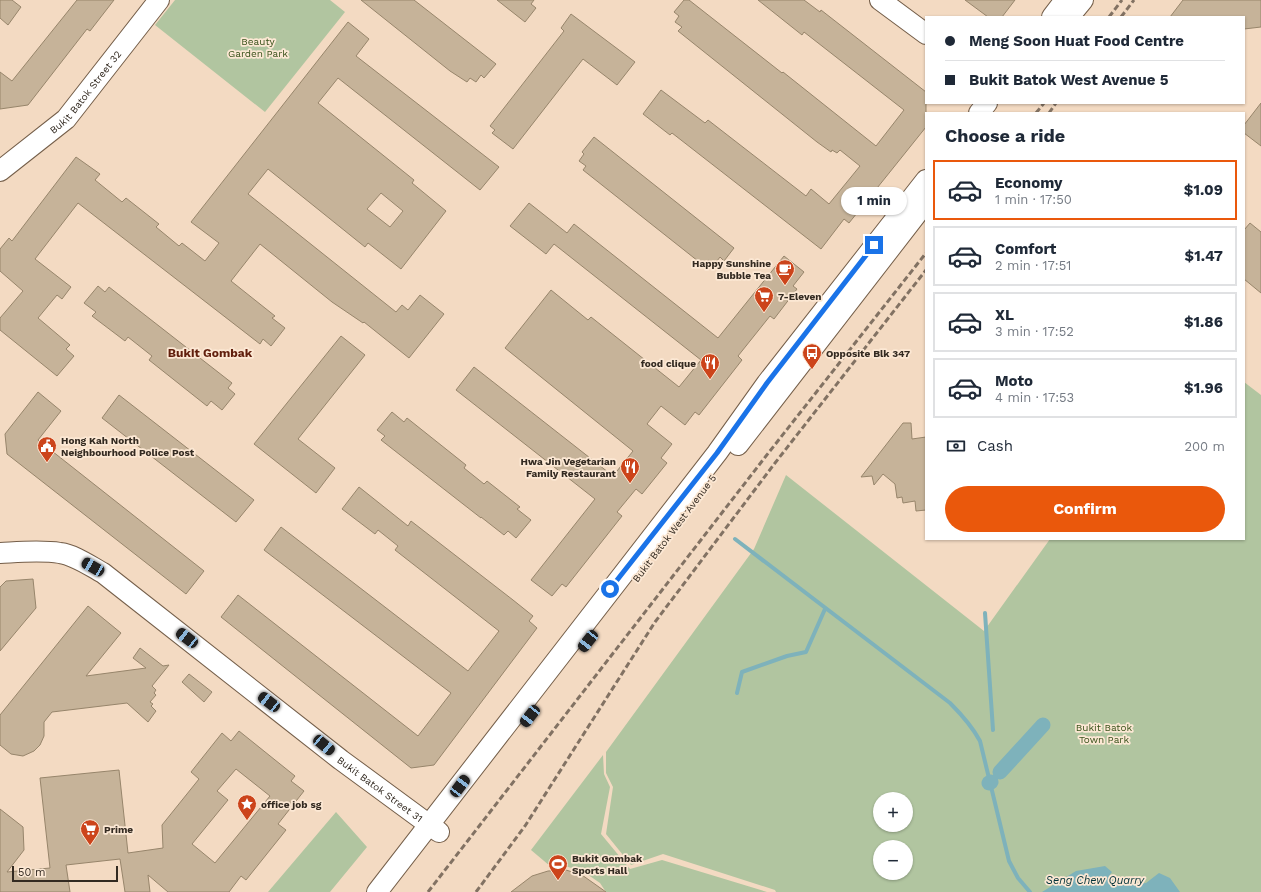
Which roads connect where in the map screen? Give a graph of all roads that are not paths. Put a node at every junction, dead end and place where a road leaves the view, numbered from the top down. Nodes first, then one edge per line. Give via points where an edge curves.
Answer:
1 (159, 0) edge
2 (880, 0) edge
3 (1065, 0) edge
4 (1083, 0) edge
5 (1053, 16) edge
6 (1070, 16) edge
7 (925, 33) edge
8 (987, 104) edge
9 (1002, 104) edge
10 (981, 112) edge
11 (996, 112) edge
12 (0, 171) edge
13 (925, 181) edge
14 (925, 203) edge
15 (0, 552) edge
16 (434, 829) junction
17 (377, 892) edge
18 (392, 892) edge

1 - 12 street, Bukit Batok Street 32 via 66,119
2 - 7 street
3 - 5 street
4 - 6 street
8 - 10 street
9 - 11 street
13 - 16 street, Bukit Batok West Avenue 5 via 767,383
14 - 16 street, Bukit Batok West Avenue 5
15 - 16 street, Bukit Batok Street 31 via 61,553 103,573 341,760
16 - 17 street, Bukit Batok West Avenue 5
16 - 18 street, Bukit Batok West Avenue 5

